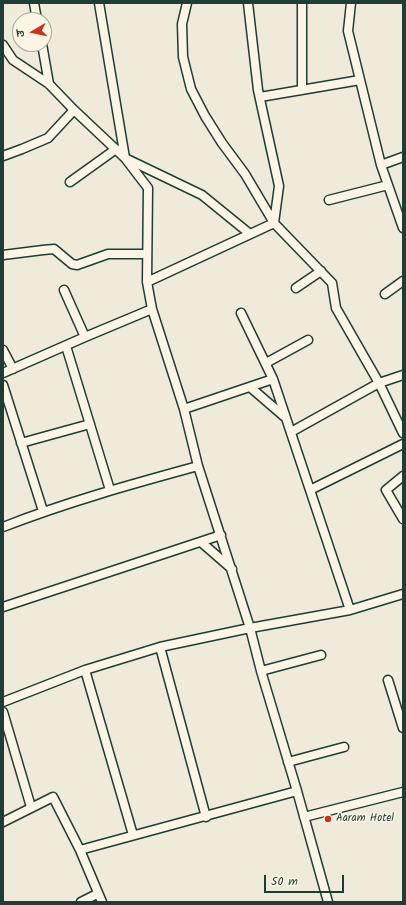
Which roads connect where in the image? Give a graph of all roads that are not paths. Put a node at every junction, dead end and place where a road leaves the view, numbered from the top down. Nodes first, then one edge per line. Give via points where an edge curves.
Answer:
1 (99, 3) edge
2 (187, 3) edge
3 (248, 3) edge
4 (302, 3) edge
5 (351, 3) edge
6 (3, 45) edge
7 (43, 52) edge
8 (360, 80) junction
9 (49, 84) junction
10 (302, 90) junction
11 (260, 97) junction
12 (74, 110) junction
13 (116, 149) junction
14 (3, 156) edge
15 (403, 157) edge
16 (125, 158) junction
17 (381, 165) junction
18 (70, 182) dead end
19 (388, 185) junction
20 (329, 200) dead end
21 (274, 223) junction
22 (403, 228) edge
23 (253, 232) junction
24 (147, 254) junction
25 (3, 255) edge
26 (321, 271) junction
27 (403, 280) edge
28 (147, 282) junction
29 (296, 288) dead end
30 (64, 290) dead end
31 (385, 294) dead end
32 (152, 309) junction
33 (241, 313) dead end
34 (85, 337) junction
35 (308, 340) dead end
36 (66, 346) junction
37 (3, 350) edge
38 (266, 363) junction
39 (13, 369) junction
40 (3, 373) edge
41 (403, 375) edge
42 (273, 379) junction
43 (379, 383) junction
44 (3, 385) edge
45 (250, 387) junction
46 (184, 409) junction
47 (286, 418) junction
48 (90, 424) junction
49 (291, 432) junction
50 (403, 433) edge
51 (22, 443) junction
52 (403, 444) edge
53 (198, 466) junction
54 (403, 476) edge
55 (110, 490) junction
56 (310, 490) junction
57 (43, 511) junction
58 (403, 519) edge
59 (3, 526) edge
60 (221, 535) junction
61 (201, 542) junction
62 (232, 569) junction
63 (403, 594) edge
64 (3, 607) edge
65 (350, 610) junction
66 (250, 628) junction
67 (160, 647) junction
68 (321, 655) dead end
69 (85, 670) junction
70 (261, 671) junction
71 (388, 680) dead end
72 (3, 702) edge
73 (3, 712) edge
74 (403, 728) edge
75 (344, 747) dead end
76 (288, 762) junction
77 (297, 791) junction
78 (403, 792) edge
79 (30, 807) junction
80 (206, 817) junction
81 (304, 817) junction
82 (3, 822) edge
83 (133, 835) junction
84 (80, 850) junction
85 (100, 898) edge
86 (81, 902) edge
87 (328, 902) edge

1 - 16 street
2 - 21 street via 182,24 183,57 191,90
3 - 11 street
4 - 10 street
5 - 8 street via 348,31
6 - 9 street via 13,60
7 - 9 street
8 - 10 street
8 - 17 street
9 - 12 street
10 - 11 street
11 - 21 street via 279,186
12 - 13 street
12 - 14 street via 48,138
13 - 16 street
13 - 18 street
15 - 17 street
16 - 23 street via 202,195
16 - 24 street via 148,188
17 - 19 street
19 - 20 street
19 - 22 street
21 - 23 street
21 - 26 street
23 - 28 street
24 - 25 street via 108,254 77,265 72,264 54,249
24 - 28 street
26 - 29 street
26 - 43 street via 332,283 336,308
27 - 31 street
28 - 32 street
30 - 34 street
32 - 34 street
32 - 46 street
33 - 38 street
34 - 36 street
35 - 38 street
36 - 39 street
36 - 48 street
37 - 39 street
38 - 42 street
39 - 40 street
41 - 43 street
42 - 45 street
42 - 47 street
43 - 49 street
43 - 50 street
44 - 51 street
45 - 46 street
45 - 47 street
46 - 53 street
47 - 49 street
48 - 51 street
48 - 55 street
49 - 56 street
51 - 57 street
52 - 56 street
53 - 55 street
53 - 60 street
54 - 58 street via 386,490
55 - 57 street
56 - 65 street
57 - 59 street
60 - 61 street
60 - 62 street
61 - 62 street
61 - 64 street
62 - 66 street
63 - 65 street
65 - 66 street
66 - 67 street
66 - 70 street
67 - 69 street
67 - 80 street
68 - 70 street
69 - 72 street
69 - 83 street
70 - 76 street
71 - 74 street
73 - 79 street
75 - 76 street
76 - 77 street
77 - 80 street
77 - 81 street
78 - 81 street
79 - 82 street
79 - 84 street via 53,797
80 - 83 street
81 - 87 street
83 - 84 street
84 - 85 street
85 - 86 street

